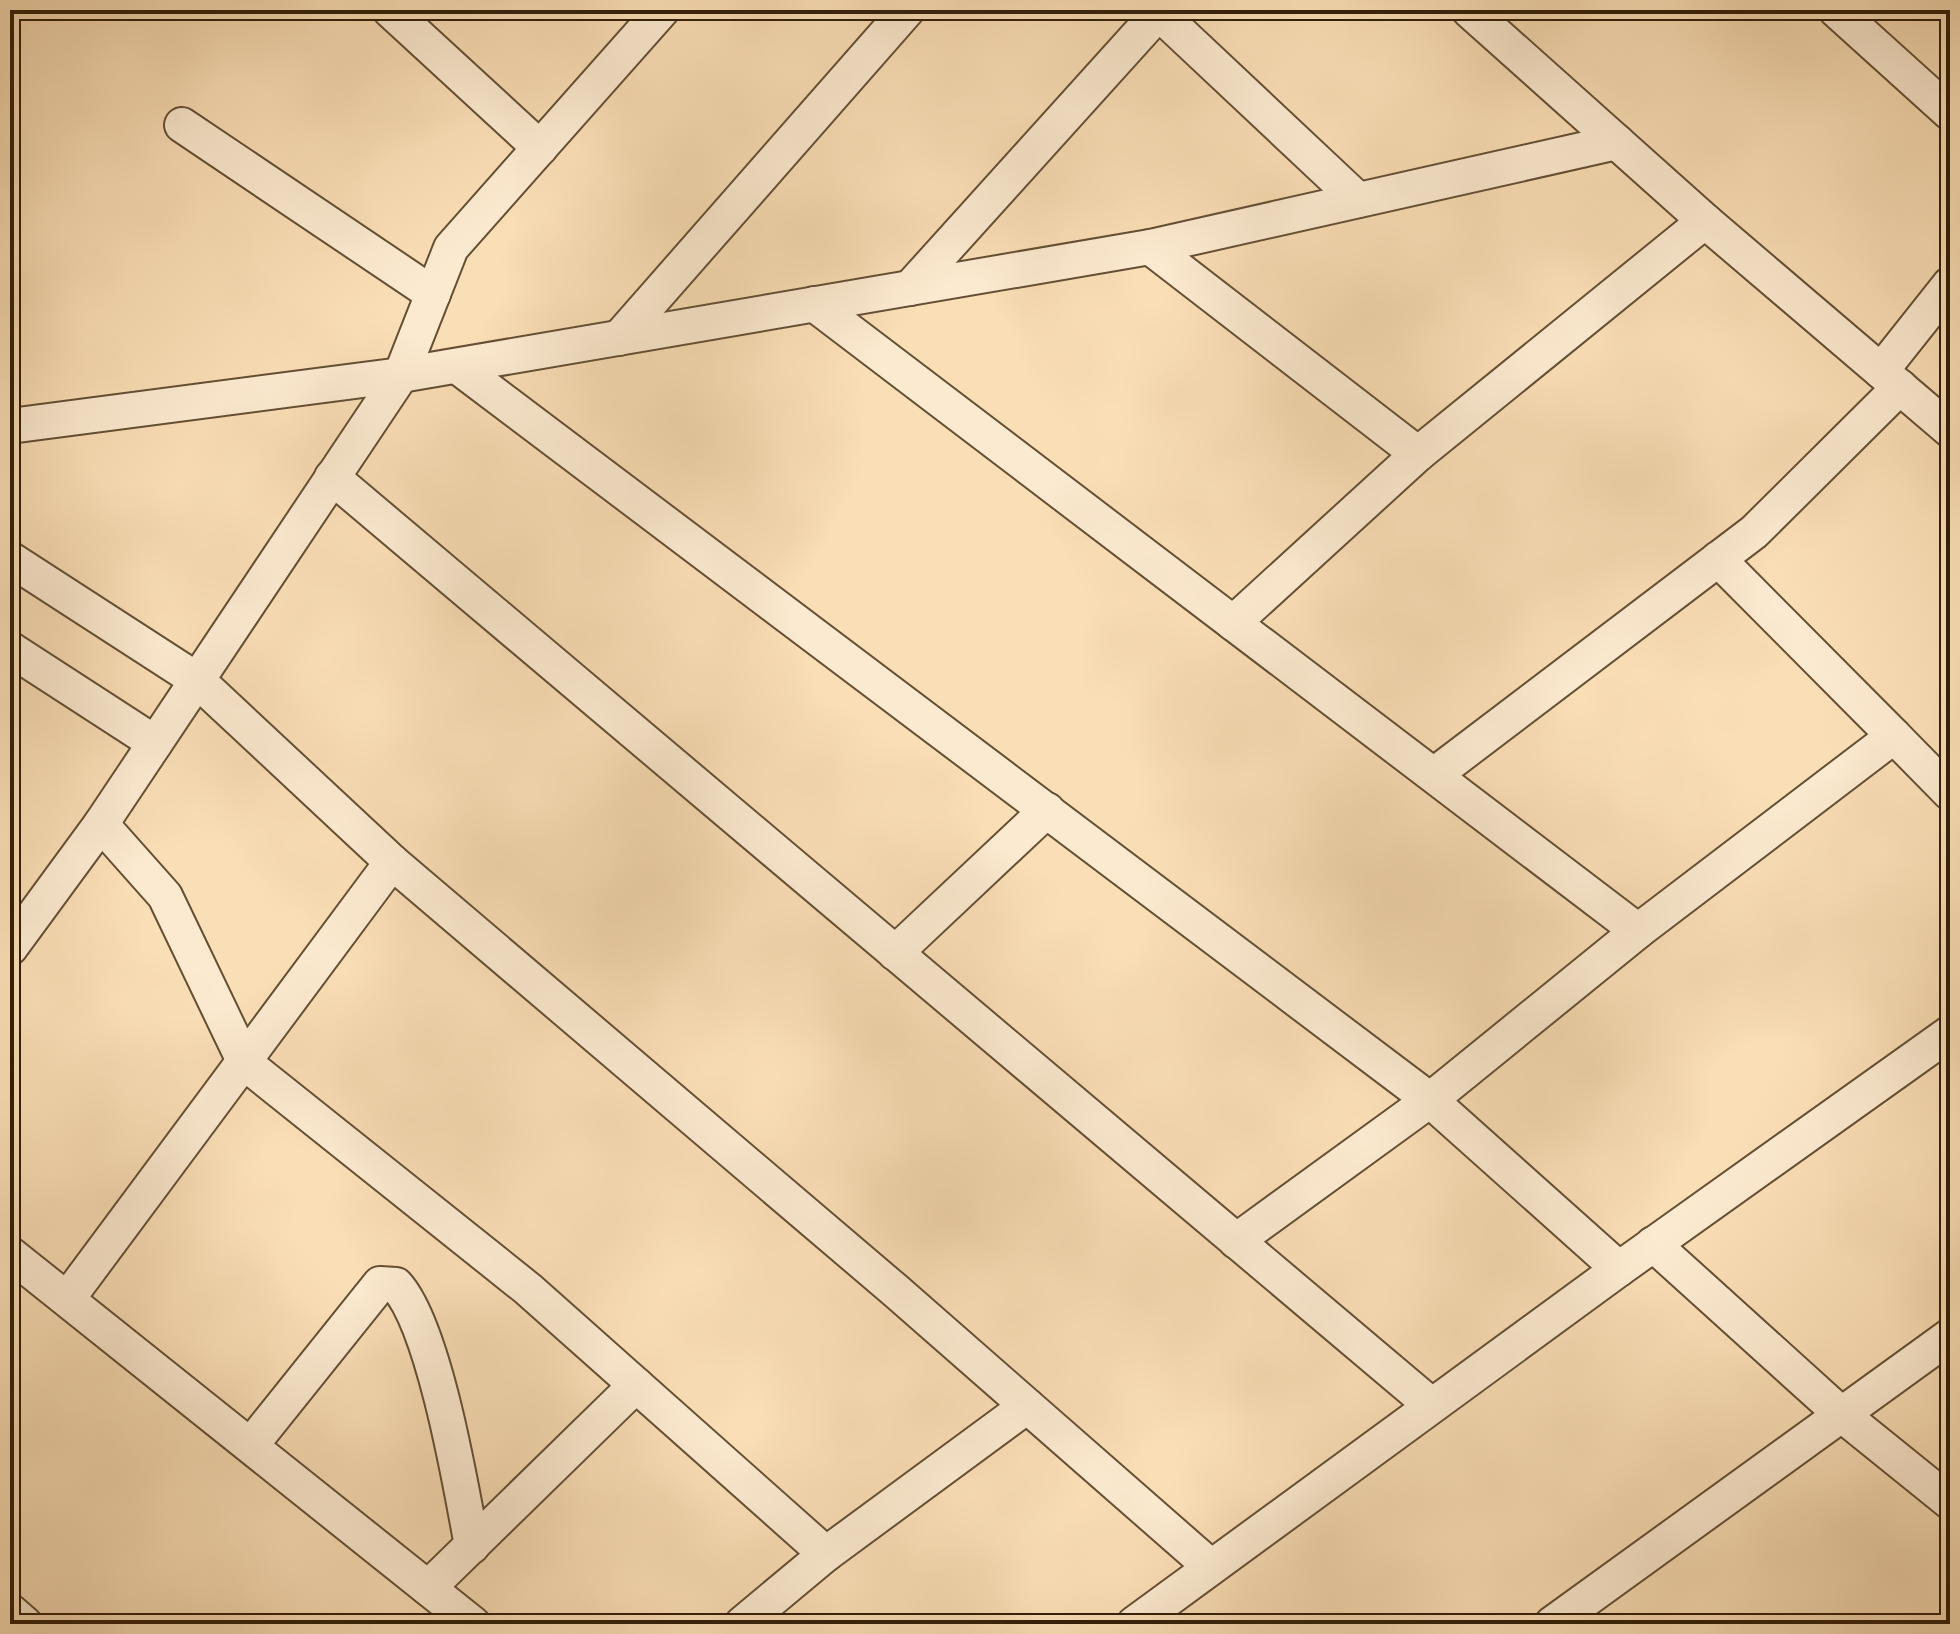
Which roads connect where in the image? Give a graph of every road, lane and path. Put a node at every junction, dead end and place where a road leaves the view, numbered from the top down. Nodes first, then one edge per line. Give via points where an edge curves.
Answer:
1 (390, 10) edge
2 (1469, 10) edge
3 (1836, 10) edge
4 (1160, 11) edge
5 (657, 12) edge
6 (900, 12) edge
7 (1950, 113) edge
8 (182, 125) dead end
9 (1617, 142) junction
10 (540, 148) junction
11 (1358, 200) junction
12 (1705, 221) junction
13 (1150, 247) junction
14 (1950, 284) edge
15 (910, 288) junction
16 (433, 294) junction
17 (814, 304) junction
18 (619, 338) junction
19 (457, 366) junction
20 (401, 375) junction
21 (1890, 379) junction
22 (10, 426) edge
23 (1950, 430) edge
24 (1418, 454) junction
25 (332, 477) junction
26 (10, 559) edge
27 (1718, 559) junction
28 (1233, 623) junction
29 (10, 649) edge
30 (197, 680) junction
31 (1894, 736) junction
32 (155, 743) junction
33 (1434, 775) junction
34 (1950, 793) edge
35 (1047, 810) junction
36 (101, 824) junction
37 (392, 862) junction
38 (1638, 931) junction
39 (10, 947) edge
40 (895, 953) junction
41 (1950, 1033) edge
42 (245, 1063) junction
43 (1430, 1100) junction
44 (1236, 1241) junction
45 (1653, 1244) junction
46 (10, 1254) edge
47 (1619, 1269) junction
48 (68, 1298) junction
49 (1950, 1336) edge
50 (636, 1385) junction
51 (1431, 1405) junction
52 (1027, 1406) junction
53 (1841, 1414) junction
54 (251, 1445) junction
55 (1950, 1502) edge
56 (472, 1546) junction
57 (826, 1554) junction
58 (1211, 1567) junction
59 (428, 1588) junction
60 (10, 1611) edge
61 (25, 1624) edge
62 (473, 1624) edge
63 (742, 1624) edge
64 (1134, 1624) edge
65 (1552, 1624) edge

1 - 10 street
2 - 9 street
3 - 7 street
4 - 11 street
4 - 15 street
5 - 10 street
6 - 18 street
8 - 16 street
9 - 11 street
9 - 12 street
10 - 16 street via 451,248
11 - 13 street
12 - 21 street
12 - 24 street
13 - 15 street
13 - 24 street
14 - 21 street
15 - 17 street
16 - 20 street
17 - 18 street
17 - 28 street
18 - 19 street
19 - 20 street
19 - 35 street
20 - 22 street
20 - 25 street
21 - 23 street
21 - 27 street via 1754,532
24 - 28 street
25 - 30 street
25 - 40 street
26 - 30 street
27 - 31 street
27 - 33 street
28 - 33 street
29 - 32 street
30 - 32 street
30 - 37 street
31 - 34 street
31 - 38 street
32 - 36 street
33 - 38 street
35 - 40 street
35 - 43 street
36 - 39 street
36 - 42 street via 165,896
37 - 42 street
37 - 52 street
38 - 43 street
40 - 44 street
41 - 45 street
42 - 48 street
42 - 50 street via 528,1289
43 - 44 street
43 - 47 street
44 - 51 street
45 - 47 street
45 - 53 street
46 - 48 street
47 - 51 street
48 - 54 street
49 - 53 street
50 - 56 street
50 - 57 street
51 - 58 street
52 - 57 street
52 - 58 street
53 - 55 street
53 - 65 street
54 - 56 street via 380,1284 396,1285 420,1322
54 - 59 street
56 - 59 street
57 - 63 street
58 - 64 street
59 - 62 street
60 - 61 street

